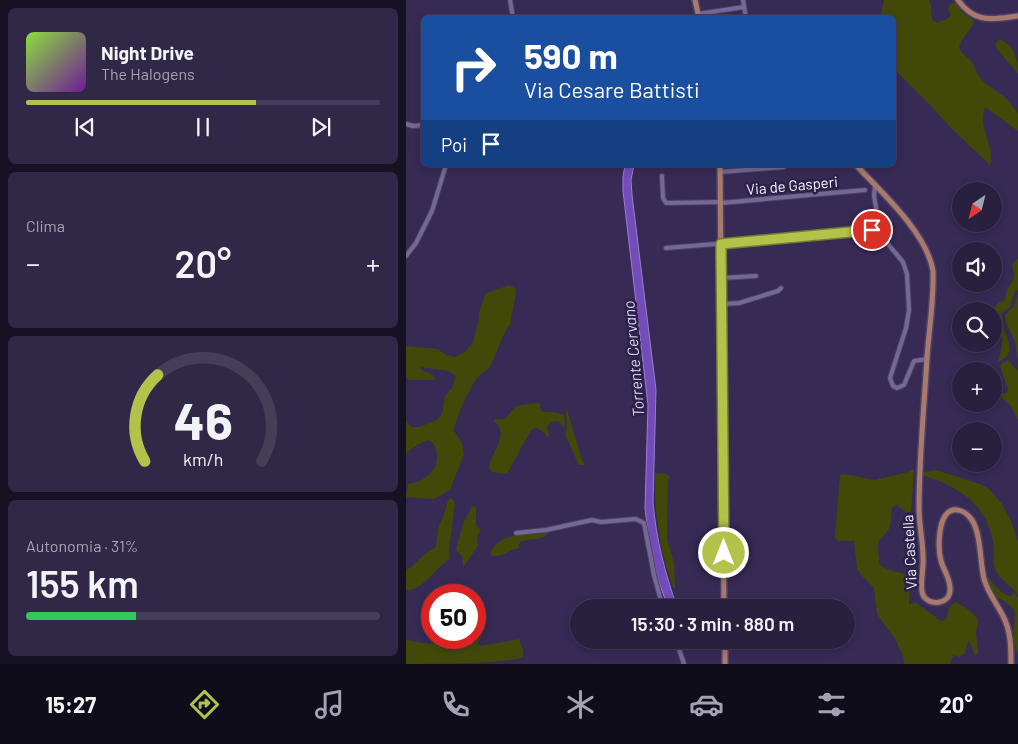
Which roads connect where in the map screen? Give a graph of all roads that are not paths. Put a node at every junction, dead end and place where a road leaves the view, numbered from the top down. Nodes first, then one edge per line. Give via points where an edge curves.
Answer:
1 (510, 0) edge
2 (695, 0) edge
3 (743, 0) edge
4 (958, 0) edge
5 (744, 7) junction
6 (512, 15) edge
7 (698, 15) edge
8 (703, 15) edge
9 (745, 15) edge
10 (1018, 16) edge
11 (406, 124) edge
12 (421, 125) edge
13 (445, 167) edge
14 (720, 167) edge
15 (784, 167) dead end
16 (858, 167) edge
17 (720, 172) junction
18 (662, 176) dead end
19 (875, 185) junction
20 (865, 190) dead end
21 (721, 202) junction
22 (872, 230) dead end
23 (721, 244) junction
24 (666, 248) dead end
25 (406, 256) edge
26 (756, 276) dead end
27 (721, 278) junction
28 (781, 288) dead end
29 (722, 304) junction
30 (927, 359) junction
31 (516, 533) dead end
32 (661, 599) edge
33 (724, 599) edge
34 (679, 649) edge
35 (725, 649) edge
36 (684, 664) edge
37 (725, 664) edge
38 (1011, 664) edge

1 - 6 street
2 - 7 main road
3 - 5 street
4 - 10 main road via 968,12 981,18
5 - 8 street
5 - 9 street
11 - 12 street
13 - 25 street via 432,211
14 - 17 main road
15 - 17 street
16 - 19 main road, Via Castella
17 - 21 main road
18 - 21 street, Via de Gasperi via 666,203
19 - 30 main road, Via Castella via 917,233 931,260 933,276
19 - 30 street via 880,231 903,262 907,274 908,319 891,374 893,386 902,388 914,361
20 - 21 street, Via de Gasperi
21 - 23 main road
22 - 23 street
23 - 24 street
23 - 27 main road
26 - 27 street
27 - 29 main road
28 - 29 street via 742,302
29 - 33 main road
30 - 38 main road, Via Castella via 919,509 924,569 921,589 927,600 944,602 948,597 950,588 940,555 942,521 950,511 968,515 975,528 985,580 1010,634
31 - 32 street via 592,520 636,519 644,523
34 - 36 street
35 - 37 main road

